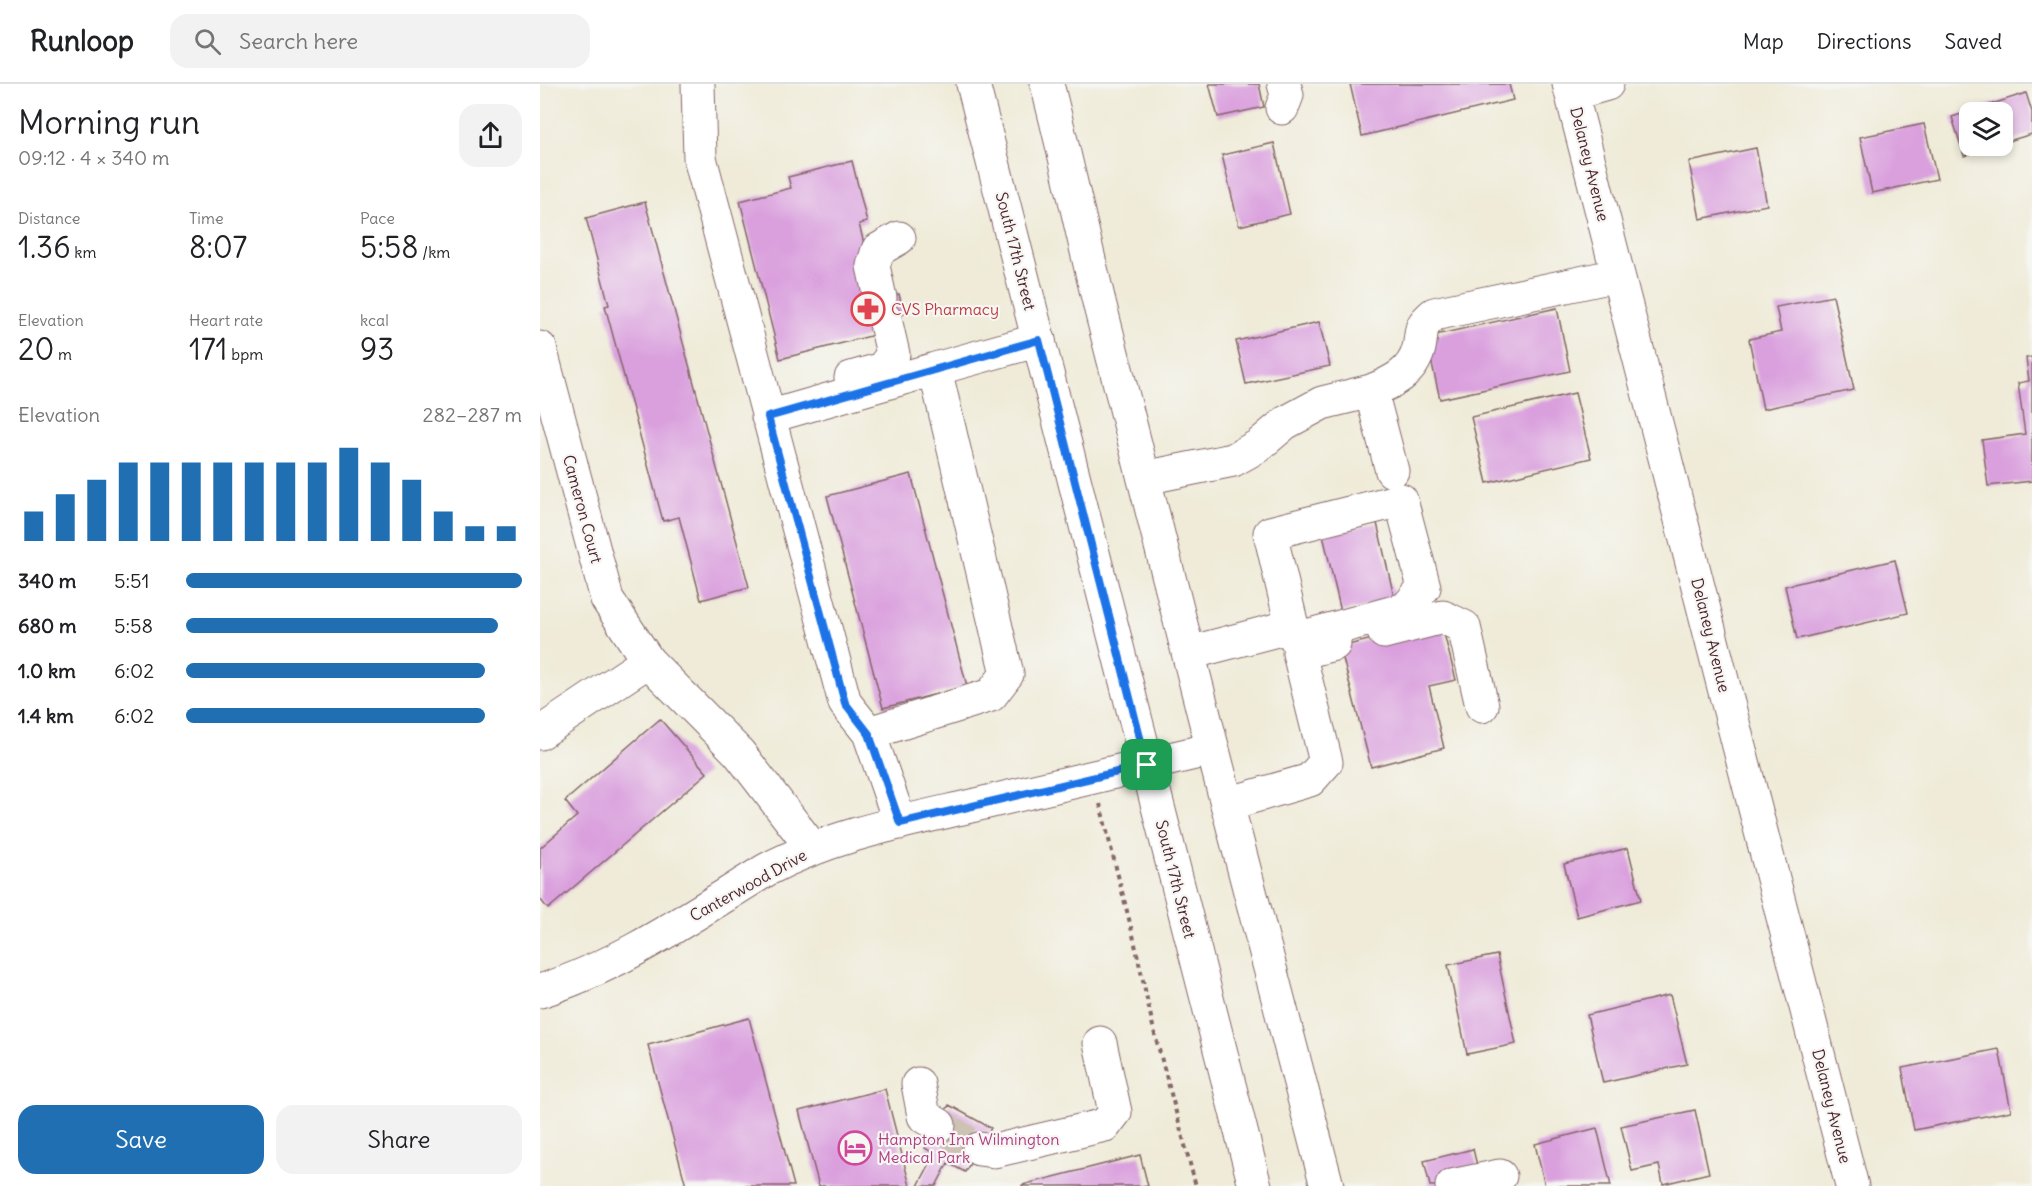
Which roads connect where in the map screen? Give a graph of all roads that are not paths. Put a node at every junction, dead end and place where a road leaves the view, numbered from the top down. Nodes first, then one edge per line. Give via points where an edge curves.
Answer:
1 (698, 84) edge
2 (973, 84) edge
3 (1047, 84) edge
4 (1607, 84) edge
5 (1570, 89) edge
6 (899, 238) dead end
7 (1618, 275) junction
8 (1039, 340) junction
9 (540, 348) edge
10 (935, 369) junction
11 (1371, 391) junction
12 (811, 404) junction
13 (768, 417) junction
14 (1392, 471) dead end
15 (1144, 478) junction
16 (1292, 627) junction
17 (1189, 653) junction
18 (648, 661) junction
19 (1482, 706) dead end
20 (540, 733) edge
21 (869, 734) junction
22 (1212, 749) junction
23 (1147, 765) junction
24 (1227, 804) junction
25 (900, 823) junction
26 (813, 849) junction
27 (540, 991) edge
28 (1101, 1043) dead end
29 (918, 1084) dead end
30 (939, 1125) tunnel mouth
31 (979, 1149) tunnel mouth
32 (1500, 1176) dead end
33 (1255, 1186) edge
34 (1327, 1186) edge
35 (1452, 1186) edge
36 (1852, 1186) edge

1 - 13 street via 700,158
2 - 8 street, South 17th Street
3 - 15 street
4 - 5 street
5 - 7 street, Delaney Avenue
6 - 12 street via 878,250 873,266 893,354 882,369 831,384
7 - 11 street via 1434,314 1423,324 1418,351 1410,367 1396,381
7 - 36 street, Delaney Avenue
8 - 10 street
8 - 23 street, South 17th Street
9 - 18 street, Cameron Court via 607,599
10 - 12 street
10 - 21 street via 1007,674 991,695
11 - 14 street
11 - 15 street via 1322,403 1233,460
12 - 13 street
13 - 21 street via 845,703
15 - 17 street
16 - 16 street via 1296,639 1406,609 1424,587 1401,500 1270,533
16 - 17 street
17 - 22 street
18 - 20 street
18 - 26 street, Cameron Court via 739,753
19 - 24 street via 1464,627 1443,617 1299,653 1326,762 1310,780
21 - 25 street
22 - 23 street, Canterwood Drive
22 - 24 street
23 - 25 street, Canterwood Drive
23 - 33 street, South 17th Street
24 - 34 street
25 - 26 street, Canterwood Drive
26 - 27 street, Canterwood Drive via 766,870 631,951
28 - 31 street via 1115,1112 1105,1125 994,1151
29 - 30 street via 924,1116
32 - 35 street

